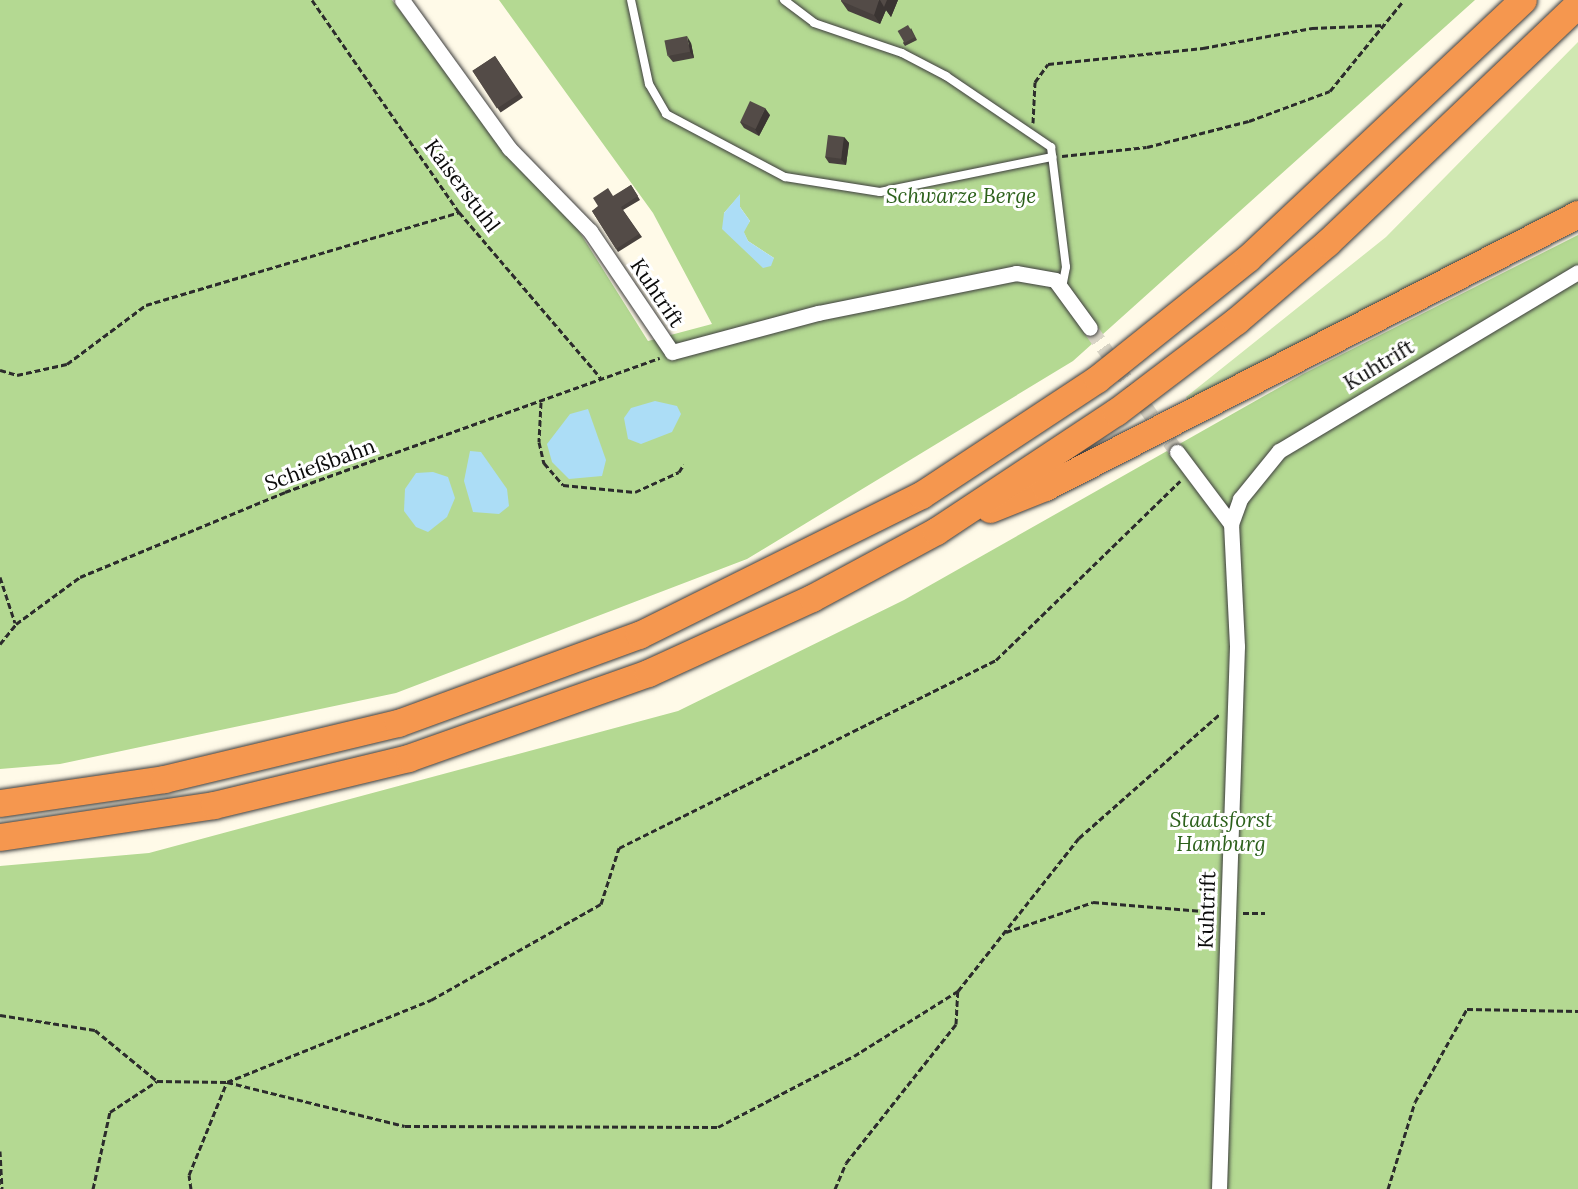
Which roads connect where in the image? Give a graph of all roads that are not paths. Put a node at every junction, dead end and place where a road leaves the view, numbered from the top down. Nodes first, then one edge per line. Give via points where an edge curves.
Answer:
1 (402, 0) edge
2 (632, 0) edge
3 (784, 0) edge
4 (1523, 0) edge
5 (1574, 8) edge
6 (1052, 157) junction
7 (1578, 214) edge
8 (1578, 272) edge
9 (1062, 287) junction
10 (1090, 328) tunnel mouth
11 (1177, 452) tunnel mouth
12 (1231, 524) junction
13 (936, 531) junction
14 (0, 803) edge
15 (0, 837) edge
16 (1219, 1189) edge

1 - 9 street, Kuhtrift via 509,148 590,231 672,352 819,313 1005,273 1041,275
2 - 6 lane via 649,84 666,114 785,177 880,192
3 - 6 lane via 814,22 902,54 946,76 1042,141
4 - 14 highway via 1313,200 1177,316 1097,379 901,506 639,635 398,723 164,779
5 - 13 highway via 1327,243 1236,321 1116,412
6 - 9 lane via 1066,267
7 - 13 highway via 1045,487
8 - 12 street, Kuhtrift via 1279,451 1250,481
9 - 10 street
11 - 12 street
12 - 16 street, Kuhtrift via 1234,712
13 - 15 highway via 690,655 408,758 214,805

